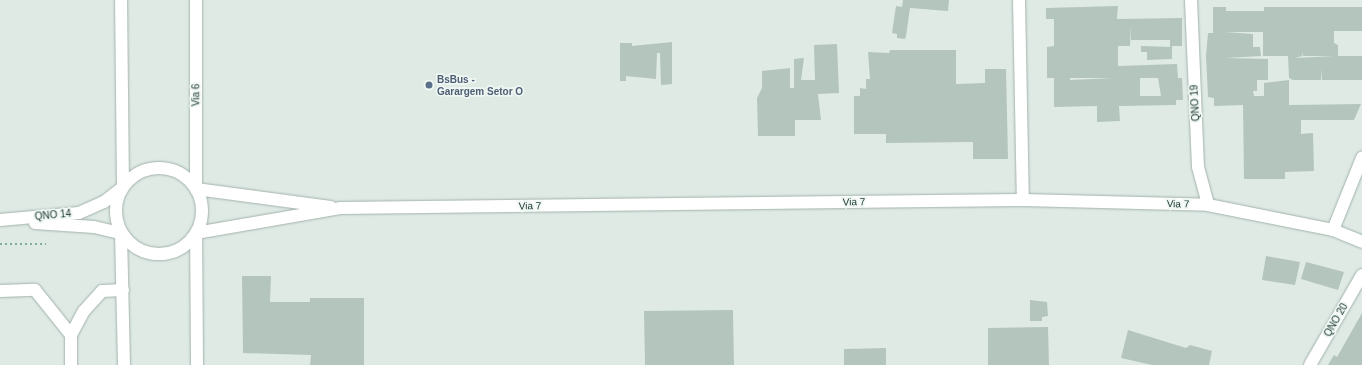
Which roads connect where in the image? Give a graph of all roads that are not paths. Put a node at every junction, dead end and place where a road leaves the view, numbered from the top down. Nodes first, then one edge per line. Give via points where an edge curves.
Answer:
1 (121, 0) edge
2 (196, 0) edge
3 (1019, 0) edge
4 (1191, 0) edge
5 (1362, 158) edge
6 (122, 187) junction
7 (196, 189) junction
8 (1024, 200) junction
9 (1208, 205) junction
10 (340, 208) junction
11 (0, 220) edge
12 (1334, 230) junction
13 (121, 233) junction
14 (196, 233) junction
15 (1362, 242) edge
16 (1362, 275) edge
17 (123, 290) junction
18 (0, 291) edge
19 (71, 335) junction
20 (72, 365) edge
21 (124, 365) edge
22 (197, 365) edge
23 (1310, 365) edge

1 - 6 main road
2 - 7 main road, Via 6
3 - 8 main road
4 - 9 main road, QNO 19 via 1198,167
5 - 12 main road
6 - 7 main road via 144,170 161,168 180,174
6 - 11 main road, QNO 14 via 104,202 79,213
6 - 13 main road via 116,212
7 - 10 main road, Via 7
7 - 14 main road via 201,204 201,219
8 - 9 main road, Via 7
8 - 10 main road, Via 7
9 - 12 main road, Via 7
10 - 14 main road, Via 7
11 - 13 main road, QNO 14 via 94,227
12 - 15 main road, Via 7
13 - 14 main road via 144,252 159,254 186,244
13 - 17 main road
14 - 22 main road
16 - 23 main road, QNO 20
17 - 19 main road via 102,291 84,311
17 - 21 main road
18 - 19 main road via 35,290
19 - 20 main road

